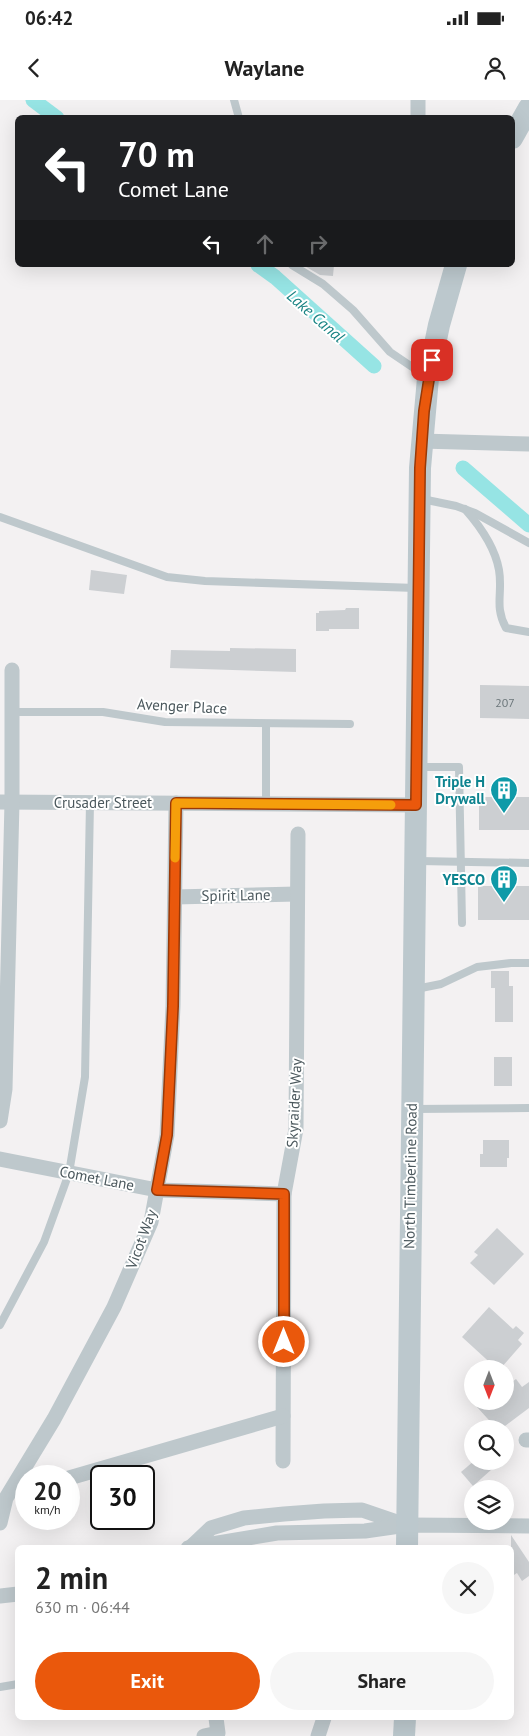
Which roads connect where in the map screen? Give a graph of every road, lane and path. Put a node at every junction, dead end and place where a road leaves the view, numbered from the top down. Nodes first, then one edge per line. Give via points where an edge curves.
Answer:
1 (234, 100) edge
2 (418, 100) edge
3 (529, 108) edge
4 (238, 115) edge
5 (418, 115) edge
6 (515, 133) edge
7 (295, 267) edge
8 (455, 267) edge
9 (428, 378) junction
10 (422, 441) junction
11 (529, 444) edge
12 (420, 499) junction
13 (465, 509) junction
14 (0, 517) edge
15 (529, 543) edge
16 (418, 588) junction
17 (529, 632) edge
18 (12, 670) dead end
19 (12, 712) junction
20 (266, 724) junction
21 (350, 724) dead end
22 (416, 766) junction
23 (6, 802) edge
24 (90, 802) junction
25 (176, 803) junction
26 (266, 804) junction
27 (416, 805) junction
28 (298, 834) dead end
29 (415, 861) junction
30 (461, 862) junction
31 (529, 863) edge
32 (297, 894) junction
33 (175, 897) junction
34 (462, 923) dead end
35 (529, 963) edge
36 (413, 989) junction
37 (529, 1108) edge
38 (411, 1109) junction
39 (0, 1121) edge
40 (0, 1159) edge
41 (69, 1173) junction
42 (157, 1190) junction
43 (284, 1194) junction
44 (0, 1325) edge
45 (283, 1416) junction
46 (283, 1461) dead end
47 (34, 1465) edge
48 (80, 1475) edge
49 (15, 1489) edge
50 (0, 1523) edge
51 (407, 1525) junction
52 (529, 1526) edge
53 (193, 1545) edge
54 (206, 1545) edge
55 (407, 1545) edge
56 (15, 1594) edge
57 (0, 1596) edge
58 (15, 1684) edge
59 (0, 1687) edge
60 (215, 1720) edge
61 (323, 1720) edge
62 (405, 1720) edge
63 (211, 1735) edge
64 (318, 1736) edge
65 (404, 1736) edge

1 - 4 lane
2 - 5 street
3 - 6 main road
7 - 9 lane via 323,284 353,310 390,352
8 - 9 main road, North Timberline Road
9 - 10 main road, North Timberline Road
10 - 11 street
10 - 12 main road, North Timberline Road
12 - 13 lane
12 - 16 main road, North Timberline Road
13 - 15 lane
13 - 17 lane via 476,521 494,553 499,570 500,616 506,628
14 - 16 lane via 167,577
16 - 22 main road, North Timberline Road
18 - 19 street
19 - 20 lane, Avenger Place via 104,712 165,722
19 - 23 street
20 - 21 lane, Avenger Place
20 - 26 lane
22 - 27 main road, North Timberline Road
22 - 30 lane via 459,767
23 - 24 street, Crusader Street
23 - 39 street via 5,1089
24 - 25 street, Crusader Street
24 - 41 lane via 85,1077
25 - 26 street, Crusader Street
25 - 33 street, Vicot Way
26 - 27 street, Crusader Street
27 - 29 main road, North Timberline Road
28 - 32 street, Skyraider Way
29 - 30 lane
29 - 36 main road, North Timberline Road
30 - 31 lane
30 - 34 lane
32 - 33 street, Spirit Lane
32 - 43 street, Skyraider Way via 296,1128
33 - 42 street, Vicot Way via 167,1135
35 - 36 lane via 477,967 441,984
36 - 38 main road, North Timberline Road
37 - 38 lane
38 - 51 main road, North Timberline Road
40 - 41 street, Comet Lane
41 - 42 street, Comet Lane
41 - 44 lane via 44,1242
42 - 43 street, Comet Lane
42 - 47 street, Vicot Way via 151,1222 114,1307 54,1419
43 - 45 street, Skyraider Way
45 - 46 street, Skyraider Way
45 - 48 street
49 - 50 street, Vicot Way via 6,1498
51 - 52 street
51 - 53 street via 362,1510 284,1514 244,1518 211,1528
51 - 54 street via 365,1531 277,1533
51 - 55 main road, North Timberline Road
56 - 57 street
58 - 59 lane
60 - 63 street
61 - 64 street
62 - 65 main road

